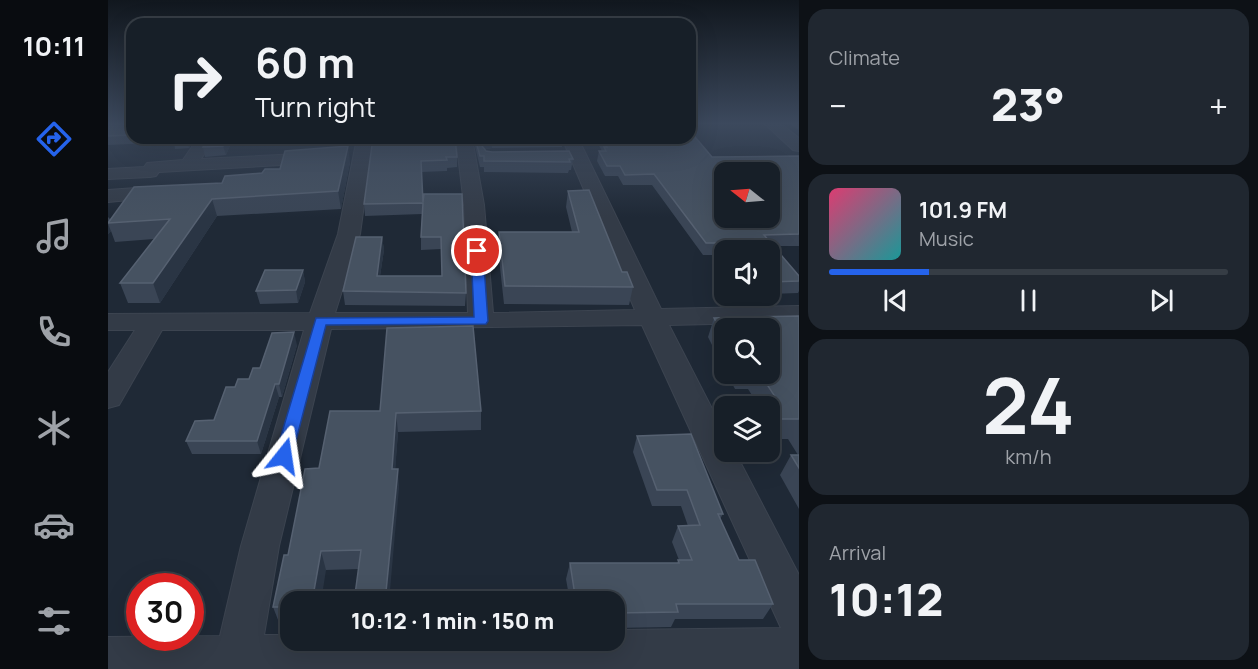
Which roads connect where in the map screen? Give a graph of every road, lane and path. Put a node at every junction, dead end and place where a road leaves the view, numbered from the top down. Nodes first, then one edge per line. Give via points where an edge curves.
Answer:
1 (195, 155) edge
2 (248, 155) edge
3 (271, 155) edge
4 (362, 155) edge
5 (467, 155) edge
6 (571, 155) edge
7 (340, 156) edge
8 (308, 158) joint
9 (189, 165) junction
10 (153, 167) junction
11 (108, 174) edge
12 (181, 190) edge
13 (137, 194) junction
14 (108, 196) edge
15 (799, 314) edge
16 (651, 316) junction
17 (154, 321) junction
18 (320, 321) junction
19 (481, 321) junction
20 (108, 322) edge
21 (108, 397) edge
22 (799, 619) edge
23 (799, 650) edge
24 (238, 658) junction
25 (108, 660) edge

1 - 9 street
2 - 9 street
3 - 8 street
4 - 18 street via 349,234
5 - 19 street via 474,205
6 - 16 street
7 - 8 street
9 - 10 street
10 - 11 street
10 - 13 street
12 - 13 street
13 - 14 street
15 - 16 street
16 - 19 street
16 - 22 street
17 - 18 street
17 - 20 street
17 - 21 street
18 - 19 street
18 - 24 street via 260,546
23 - 24 street
24 - 25 street

